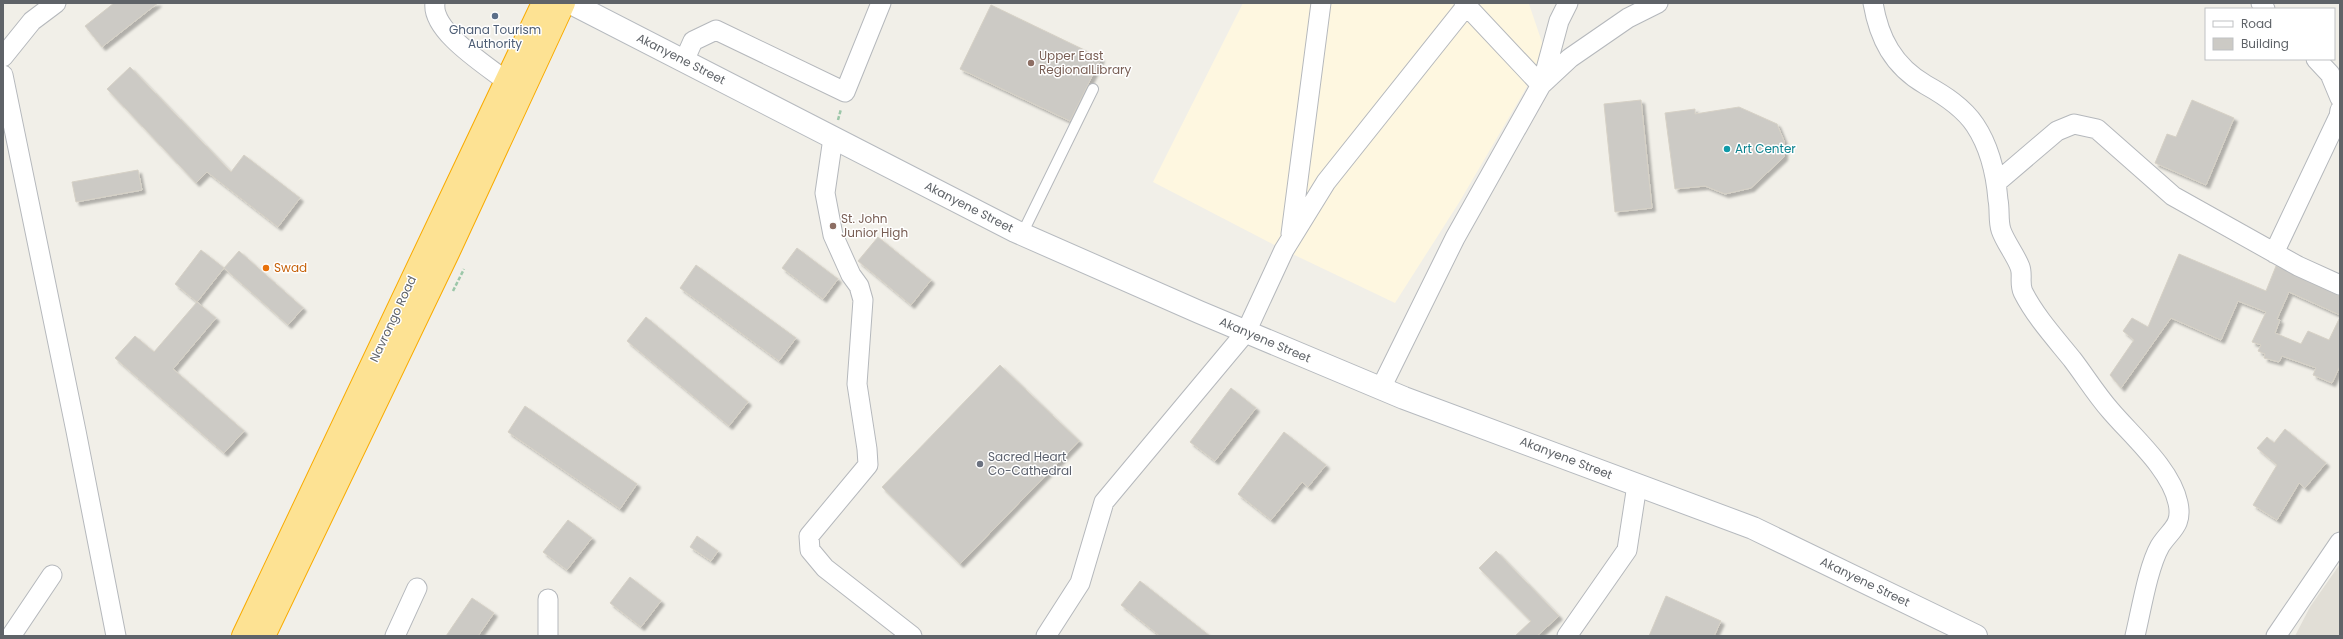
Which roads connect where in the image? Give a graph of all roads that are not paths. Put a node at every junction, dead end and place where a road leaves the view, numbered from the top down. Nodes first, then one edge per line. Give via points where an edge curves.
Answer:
1 (56, 3) edge
2 (436, 3) edge
3 (543, 3) edge
4 (564, 3) edge
5 (571, 3) edge
6 (881, 3) edge
7 (1321, 3) edge
8 (1568, 3) edge
9 (1658, 3) edge
10 (1873, 3) edge
11 (1465, 4) edge
12 (3, 57) edge
13 (2317, 60) edge
14 (684, 61) junction
15 (3, 75) edge
16 (506, 81) junction
17 (1541, 85) junction
18 (1093, 89) dead end
19 (2340, 98) edge
20 (2340, 110) edge
21 (833, 138) junction
22 (1996, 183) junction
23 (1022, 234) junction
24 (1290, 240) junction
25 (2274, 253) junction
26 (2340, 285) edge
27 (1246, 332) junction
28 (1381, 388) junction
29 (1637, 485) junction
30 (2340, 542) edge
31 (52, 575) dead end
32 (417, 588) dead end
33 (548, 599) dead end
34 (905, 634) edge
35 (11, 636) edge
36 (116, 636) edge
37 (243, 636) edge
38 (264, 636) edge
39 (395, 636) edge
40 (548, 636) edge
41 (1046, 636) edge
42 (1567, 636) edge
43 (1976, 636) edge
44 (2135, 636) edge
45 (2276, 636) edge

1 - 12 street via 32,21
2 - 16 street via 439,21 449,35
3 - 16 highway, Navrongo Road
4 - 38 highway, Navrongo Road
5 - 14 street, Akanyene Street
6 - 14 street via 845,92 716,30 693,41
7 - 24 street
8 - 17 street via 1559,21
9 - 17 street via 1628,18 1570,58
10 - 22 street via 1880,36 1889,51 1909,71 1959,108 1975,124 1985,145
11 - 17 street
11 - 24 street via 1326,182
13 - 19 street via 2330,74
14 - 21 street, Akanyene Street
15 - 36 street
16 - 37 highway, Navrongo Road
17 - 28 street via 1455,238
18 - 23 lane
20 - 25 street
21 - 23 street, Akanyene Street
21 - 34 street via 825,193 833,235 851,275 859,286 863,300 857,384 868,465 809,536 810,550 825,568
22 - 25 street via 2057,131 2074,124 2097,129 2173,196
22 - 44 street via 2001,230 2021,269 2020,283 2023,292 2110,410 2166,475 2179,504 2179,519 2173,532 2161,545 2153,566
23 - 27 street, Akanyene Street
24 - 27 street
25 - 26 street
27 - 28 street, Akanyene Street
27 - 41 street via 1104,502 1080,583
28 - 29 street, Akanyene Street
29 - 42 street via 1627,550
29 - 43 street, Akanyene Street via 1753,528
30 - 45 street
31 - 35 street
32 - 39 street
33 - 40 street

